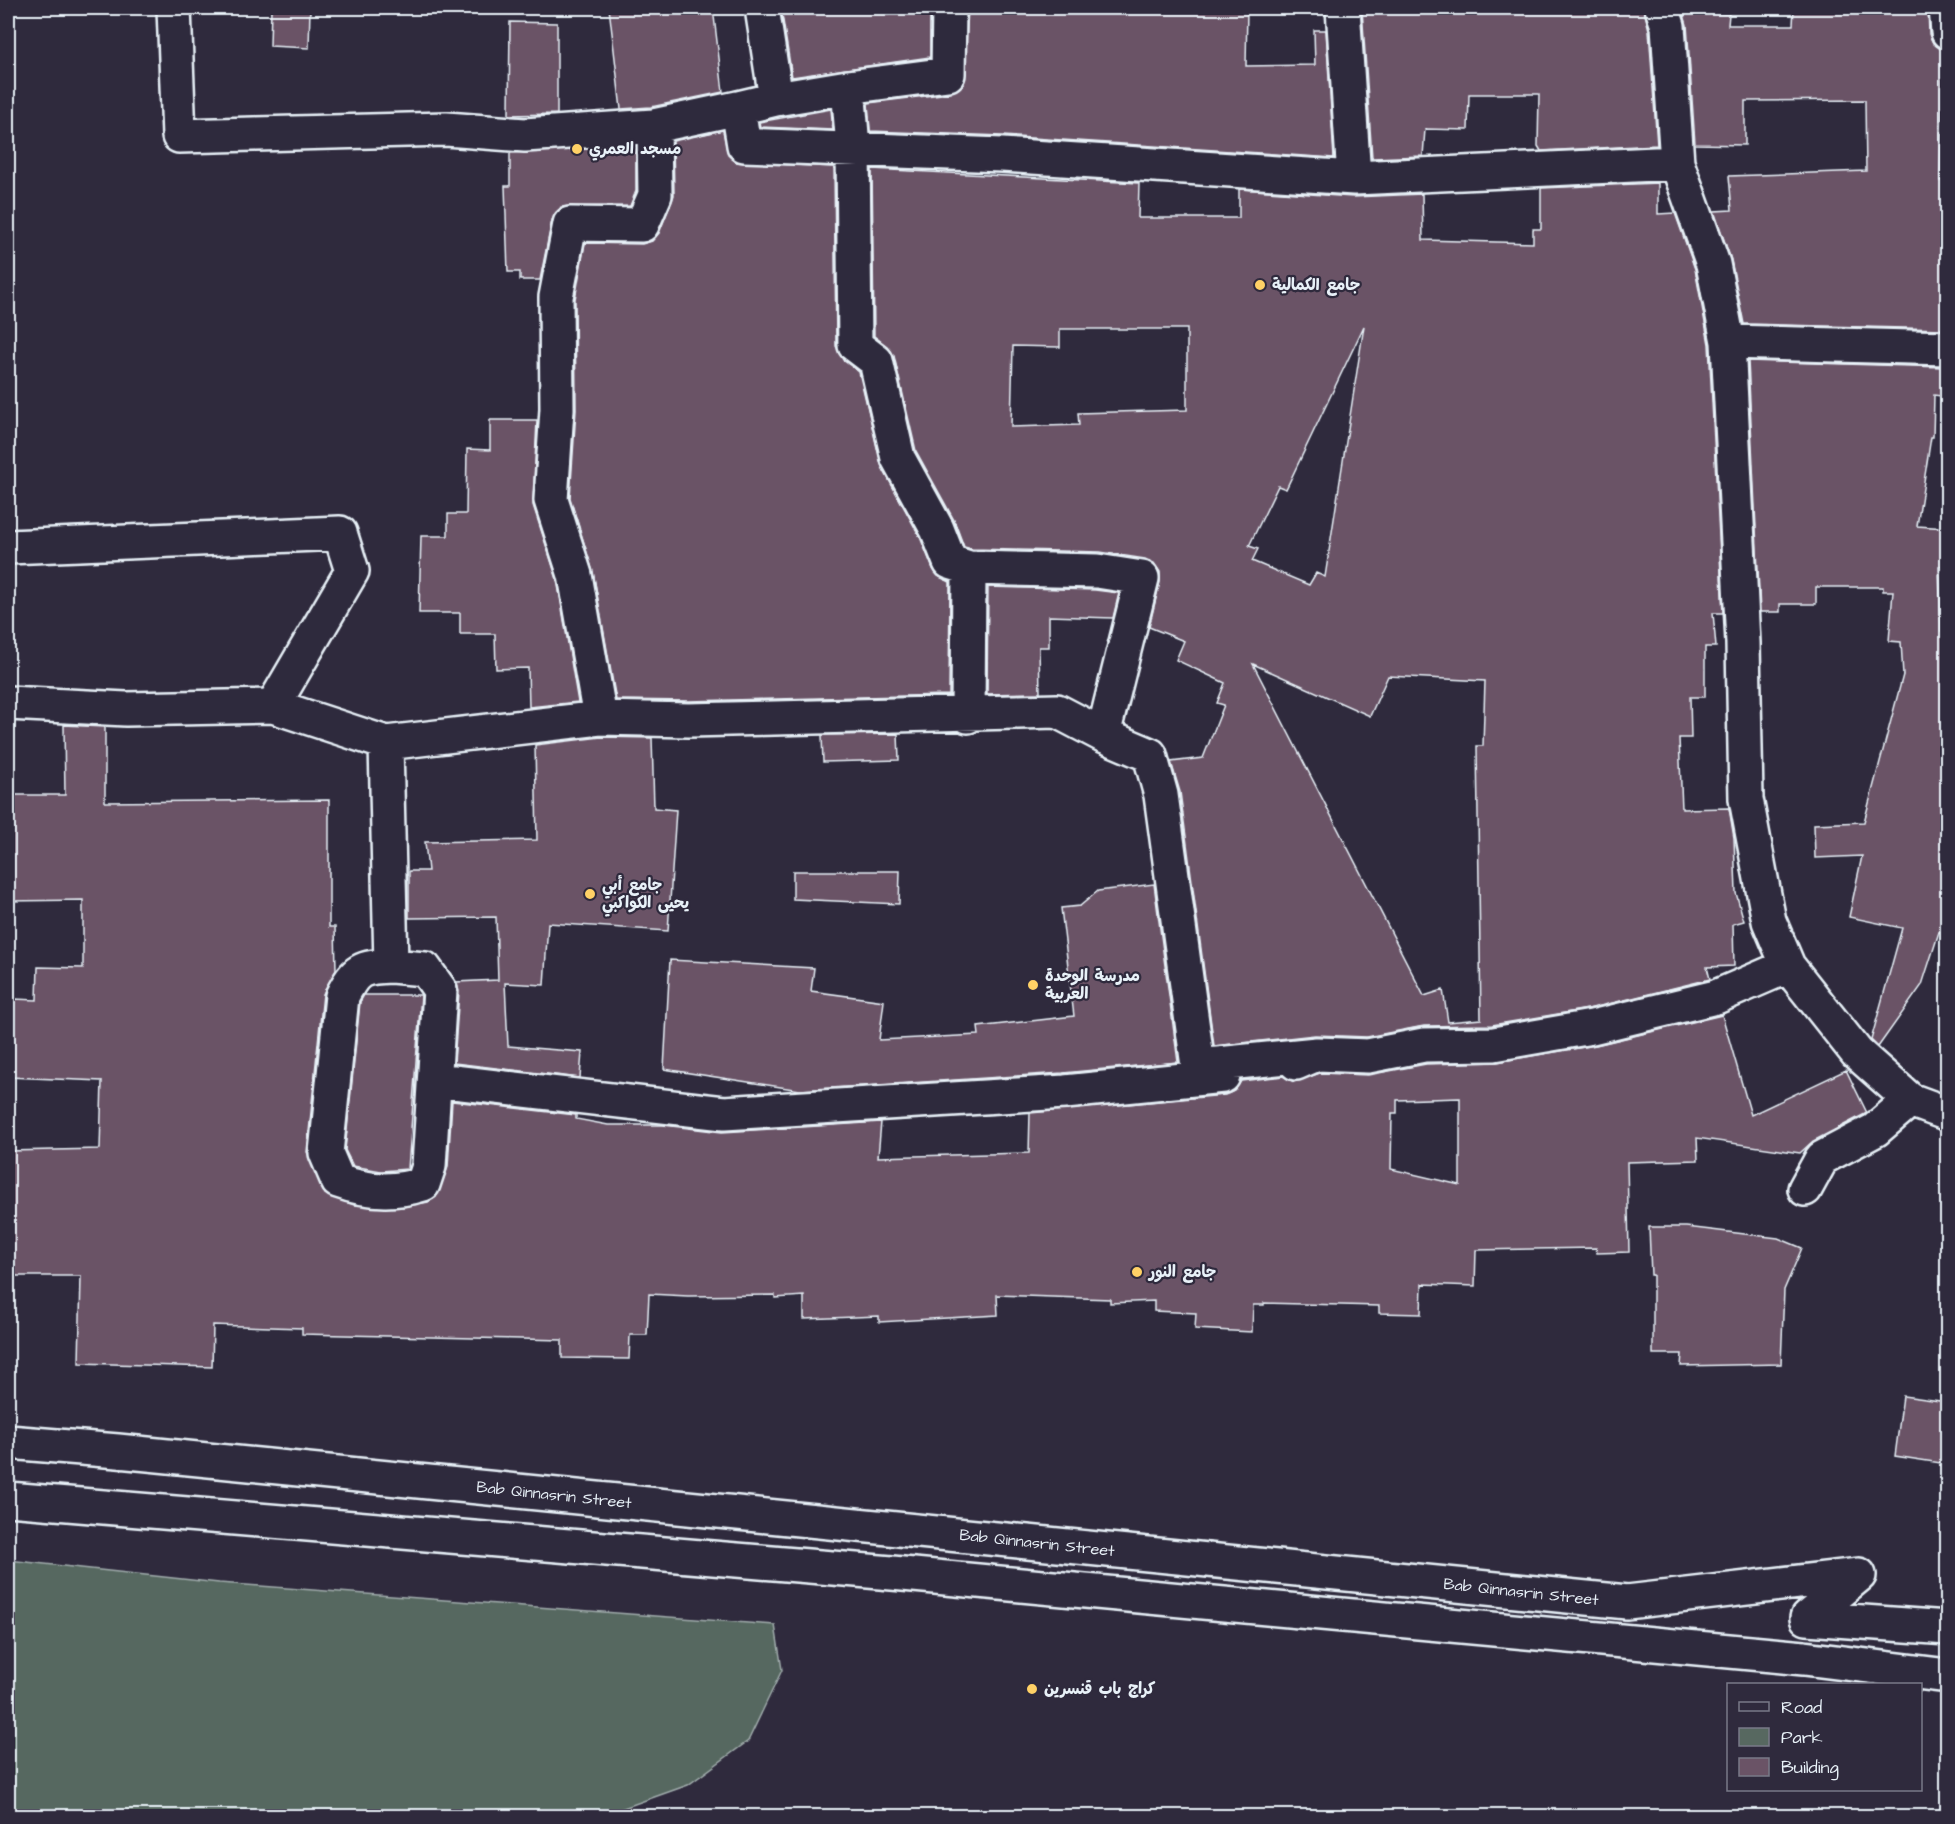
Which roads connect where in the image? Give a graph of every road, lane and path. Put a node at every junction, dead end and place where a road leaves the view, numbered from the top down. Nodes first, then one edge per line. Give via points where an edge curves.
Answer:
1 (174, 8) edge
2 (762, 8) edge
3 (949, 8) edge
4 (1343, 8) edge
5 (1662, 8) edge
6 (1946, 8) edge
7 (1947, 32) edge
8 (848, 87) junction
9 (776, 99) junction
10 (738, 108) junction
11 (654, 126) junction
12 (853, 147) junction
13 (1677, 163) junction
14 (1354, 178) junction
15 (1728, 342) junction
16 (1947, 348) edge
17 (8, 547) edge
18 (969, 568) junction
19 (8, 703) edge
20 (273, 706) junction
21 (968, 716) junction
22 (600, 718) junction
23 (1103, 735) junction
24 (386, 744) junction
25 (391, 966) junction
26 (1788, 966) junction
27 (1317, 1054) junction
28 (436, 1080) junction
29 (1910, 1100) junction
30 (1947, 1114) edge
31 (1804, 1189) dead end
32 (8, 1443) edge
33 (8, 1499) edge
34 (1947, 1628) edge
35 (1947, 1676) edge

1 - 11 street via 179,136 446,129 525,135
2 - 9 street
3 - 8 street via 948,74
4 - 14 street
5 - 13 street via 1668,26
6 - 7 street
8 - 9 street
8 - 12 street
9 - 10 street
10 - 11 street
10 - 12 street via 744,145
11 - 22 street via 655,195 642,225 570,224 556,297 557,409 550,500 575,575
12 - 14 street
12 - 18 street via 855,345 876,361 898,458 937,529 950,562
13 - 14 street
13 - 15 street via 1713,264
15 - 16 street
15 - 26 street via 1743,643 1746,799 1769,921
17 - 20 street via 340,533 352,571
18 - 21 street
18 - 23 street via 1097,571 1142,578
19 - 20 street via 126,709
20 - 24 street
21 - 22 street
21 - 23 street via 1057,711
22 - 24 street
23 - 27 street via 1150,755 1161,795 1198,1066
24 - 25 street
25 - 28 street via 424,969 440,990
25 - 28 street via 367,967 353,976 342,996 326,1154 338,1181 356,1188 405,1190 423,1184 429,1166
26 - 27 street via 1716,997 1592,1027 1494,1044 1424,1045 1368,1056
26 - 29 street via 1857,1053
27 - 28 street via 1280,1070 1065,1092 724,1113
29 - 30 street
29 - 31 street via 1875,1130 1822,1158
32 - 34 street, Bab Qinnasrin Street via 1627,1602 1859,1575 1807,1618
33 - 35 street via 916,1575 1792,1657

